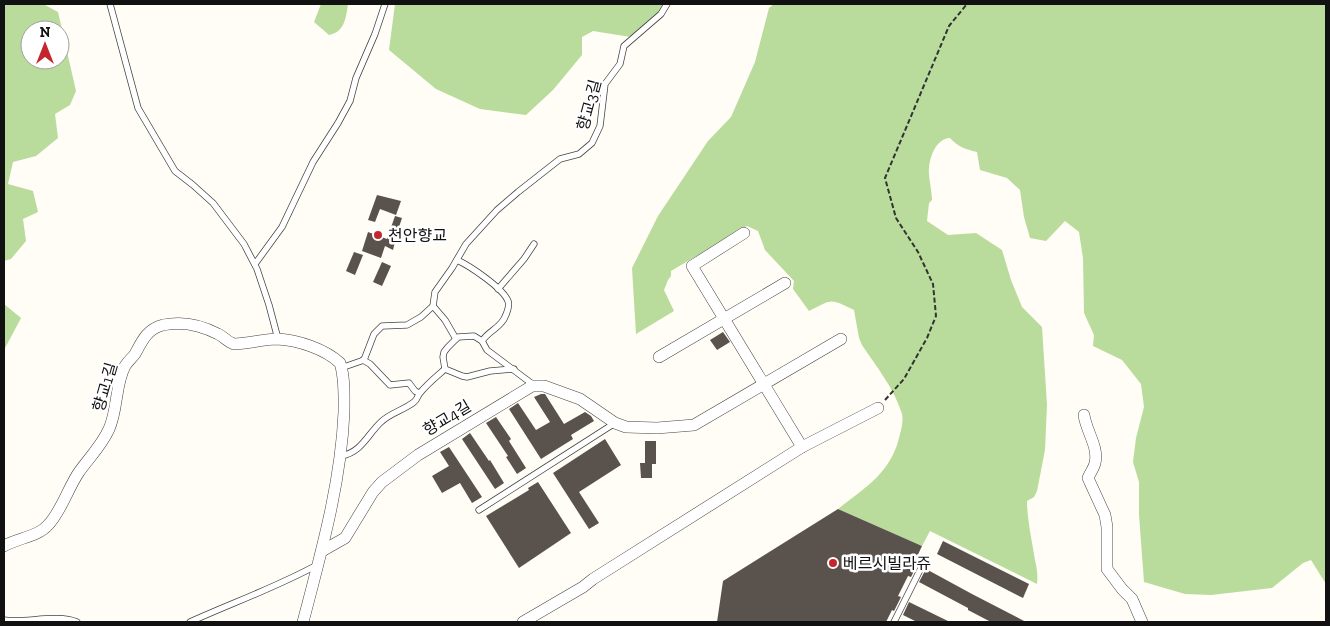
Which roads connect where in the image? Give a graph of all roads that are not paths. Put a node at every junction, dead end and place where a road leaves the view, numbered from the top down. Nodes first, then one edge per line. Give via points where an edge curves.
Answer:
1 (110, 4) edge
2 (385, 4) edge
3 (667, 4) edge
4 (744, 233) dead end
5 (534, 244) dead end
6 (457, 260) junction
7 (254, 264) junction
8 (785, 283) dead end
9 (498, 289) junction
10 (433, 306) junction
11 (725, 320) junction
12 (278, 339) junction
13 (456, 339) junction
14 (841, 339) dead end
15 (482, 341) junction
16 (659, 357) dead end
17 (364, 360) junction
18 (341, 368) junction
19 (445, 369) junction
20 (514, 369) junction
21 (764, 383) junction
22 (534, 386) junction
23 (419, 393) junction
24 (878, 408) road end
25 (1084, 415) dead end
26 (615, 424) junction
27 (802, 447) junction
28 (341, 456) junction
29 (479, 510) dead end
30 (4, 546) edge
31 (322, 551) junction
32 (924, 562) dead end
33 (318, 564) junction
34 (4, 620) edge
35 (77, 622) edge
36 (190, 622) edge
37 (303, 622) edge
38 (523, 622) edge
39 (894, 622) edge
40 (1142, 622) edge

1 - 7 lane via 138,108 176,171 212,203 244,244
2 - 7 lane via 350,101 313,162 282,227
3 - 6 lane, 향교3길 via 661,14 624,46 620,64 605,84 600,126 592,143 580,154 560,159 518,192 472,237
4 - 11 street via 692,266
5 - 9 lane
6 - 9 lane
6 - 10 lane, 향교3길 via 435,292
7 - 12 lane
8 - 11 street
9 - 15 lane via 509,306 500,324
10 - 13 lane
10 - 17 lane via 412,323 382,326 377,330
11 - 16 street
11 - 21 street
12 - 18 street, 향교1길 via 324,352 340,363
12 - 30 street, 향교1길 via 234,344 194,324 154,328 141,340 125,366 109,430 80,471 52,521 41,531
13 - 15 lane via 474,336
13 - 19 lane via 444,352
14 - 21 street
15 - 20 lane via 487,350
17 - 18 lane
17 - 23 lane via 390,385 409,383
18 - 28 street via 344,393
19 - 20 lane via 467,377
19 - 23 lane
20 - 22 lane
21 - 26 street via 694,425 649,428
21 - 27 street
22 - 26 street via 544,386 580,399
22 - 31 street, 향교4길 via 418,455 389,476 378,486 345,538
23 - 28 lane via 413,404 382,421 363,445 349,455
24 - 27 street
25 - 40 street via 1096,450 1096,462 1088,478 1105,515 1107,569 1132,599
26 - 29 lane
27 - 38 street via 584,587
28 - 31 street
31 - 33 street
32 - 39 lane
33 - 36 lane via 288,581
33 - 37 street
34 - 35 lane

